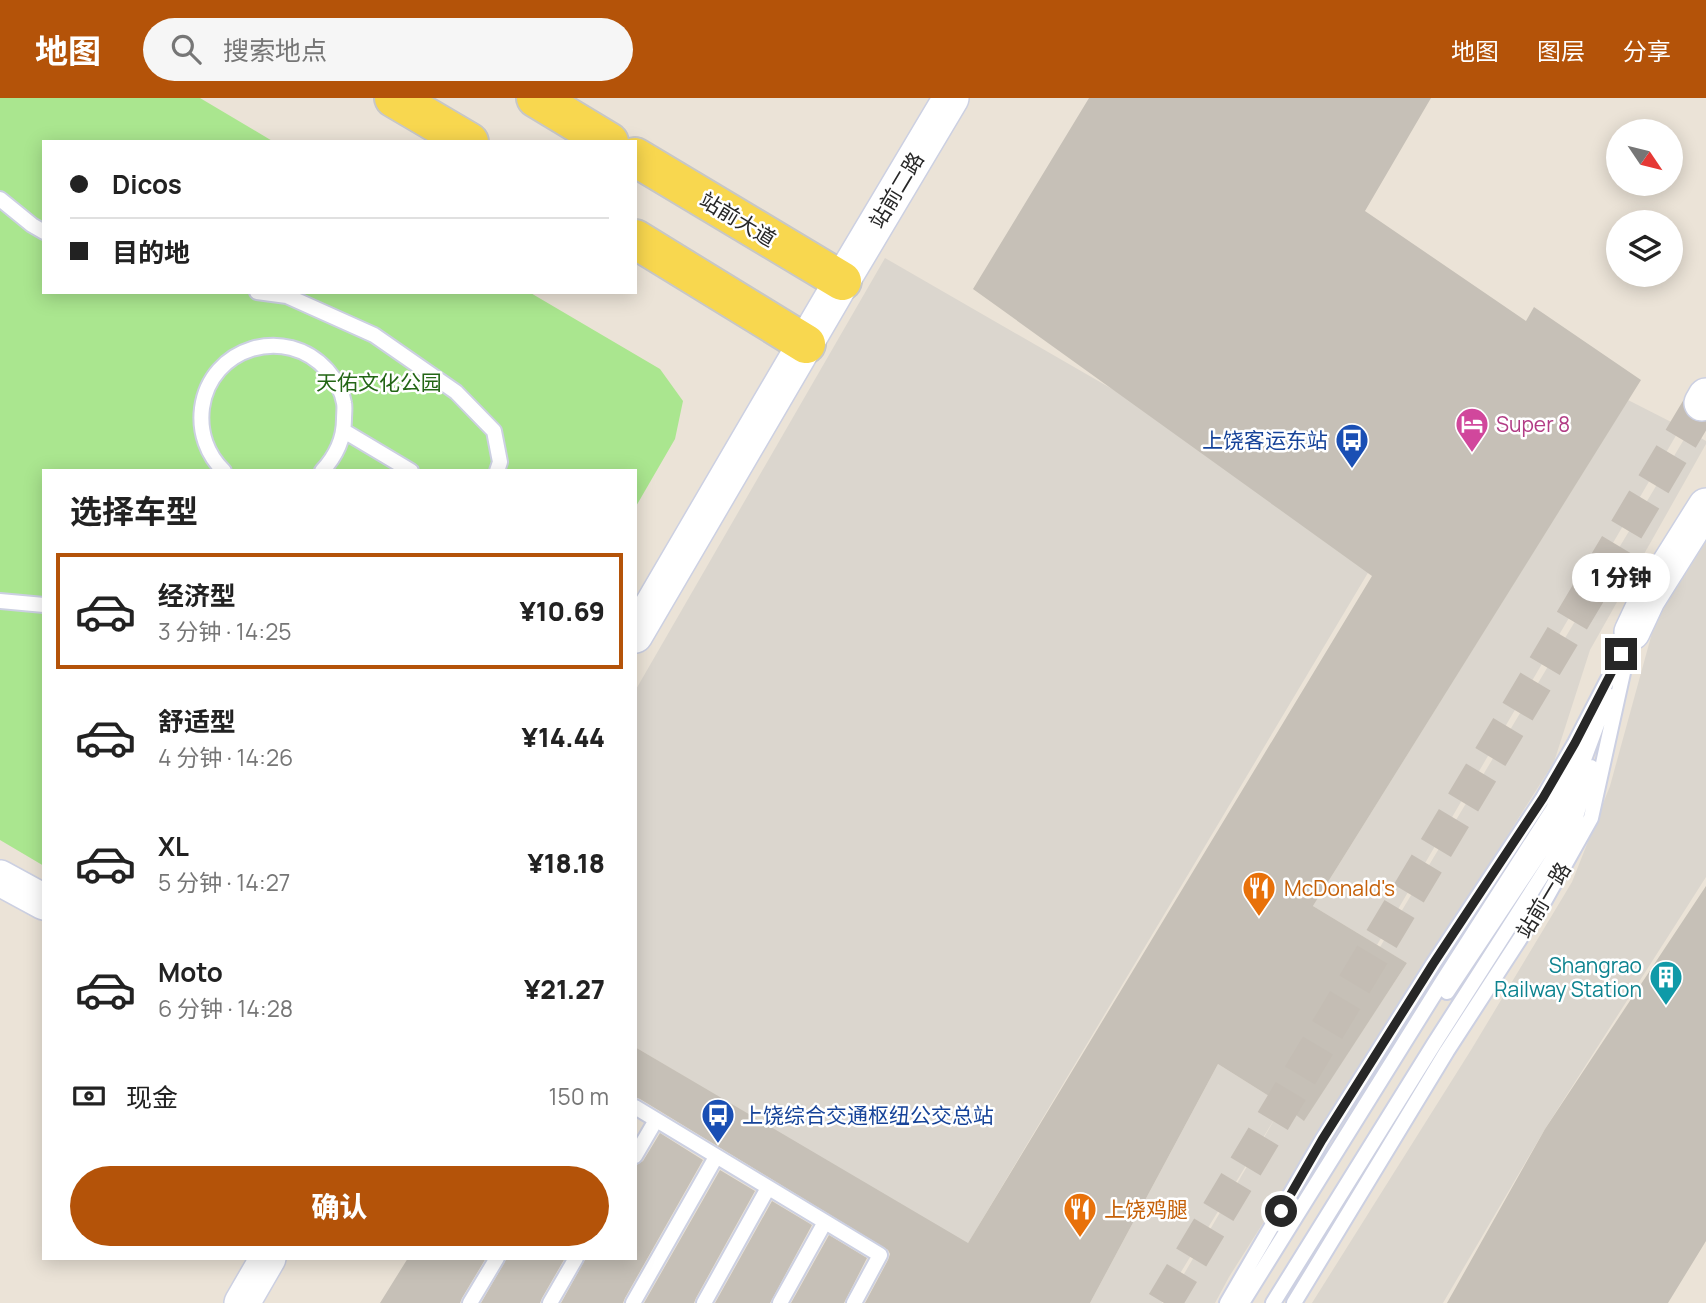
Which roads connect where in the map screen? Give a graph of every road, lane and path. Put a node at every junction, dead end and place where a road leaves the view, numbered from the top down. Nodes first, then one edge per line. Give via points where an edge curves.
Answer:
1 (394, 98) edge
2 (536, 98) edge
3 (951, 98) edge
4 (466, 140) edge
5 (606, 140) edge
6 (637, 158) edge
7 (0, 199) edge
8 (42, 231) edge
9 (637, 240) edge
10 (842, 281) junction
11 (272, 294) edge
12 (806, 344) junction
13 (344, 431) junction
14 (222, 469) edge
15 (325, 469) edge
16 (408, 469) edge
17 (498, 469) edge
18 (1706, 506) edge
19 (0, 601) edge
20 (42, 605) edge
21 (640, 617) edge
22 (1632, 632) junction
23 (0, 878) edge
24 (42, 901) edge
25 (637, 1108) edge
26 (656, 1120) junction
27 (637, 1153) edge
28 (716, 1157) junction
29 (768, 1188) junction
30 (825, 1222) junction
31 (267, 1260) edge
32 (496, 1260) edge
33 (575, 1260) edge
34 (242, 1303) edge
35 (470, 1303) edge
36 (550, 1303) edge
37 (633, 1303) edge
38 (704, 1303) edge
39 (780, 1303) edge
40 (854, 1303) edge
41 (1227, 1303) edge
42 (1242, 1303) edge
43 (1253, 1303) edge
44 (1273, 1303) edge
45 (1294, 1303) edge

1 - 4 main road
2 - 5 main road
3 - 10 street, 站前二路
6 - 10 main road, 站前大道
7 - 8 lane
9 - 12 main road
10 - 12 street, 站前二路
11 - 17 lane via 287,296 374,335 456,392 494,430
12 - 21 street, 站前二路
13 - 14 lane via 344,402 335,379 319,361 298,349 275,345 251,348 230,359 203,397 200,421 205,444
13 - 15 lane
13 - 16 lane
18 - 22 street, 站前一路
19 - 20 lane
22 - 41 lane via 1543,798 1322,1140
22 - 42 lane via 1553,810
22 - 43 lane via 1562,821 1447,992
22 - 44 lane via 1573,827
22 - 45 lane, 站前一路 via 1591,818 1545,901 1447,1051
23 - 24 street
25 - 26 lane
26 - 27 lane
26 - 28 lane
28 - 29 lane
28 - 37 lane
29 - 30 lane
29 - 38 lane
30 - 39 lane
30 - 40 lane via 880,1255
31 - 34 street
32 - 35 lane
33 - 36 lane

